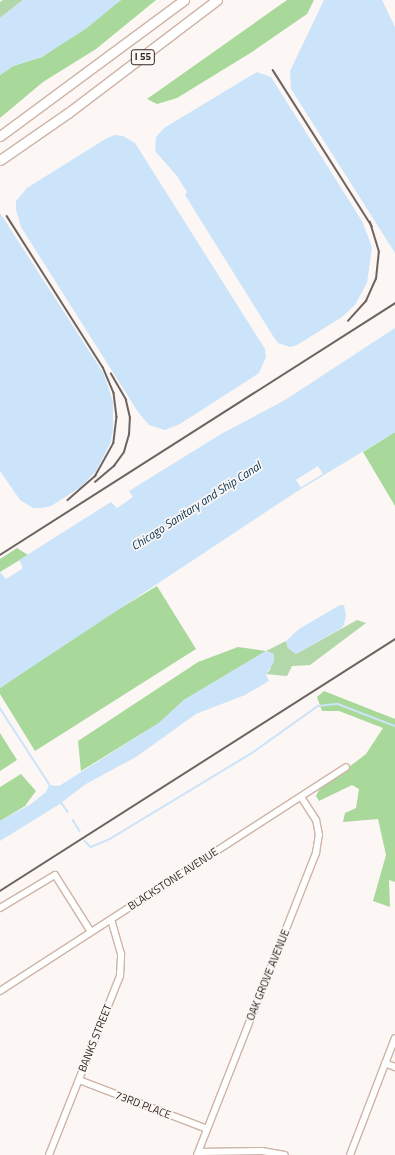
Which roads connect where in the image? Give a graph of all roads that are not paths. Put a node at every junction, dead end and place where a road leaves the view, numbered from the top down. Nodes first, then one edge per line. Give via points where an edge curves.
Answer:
1 (184, 0) edge
2 (218, 0) edge
3 (0, 136) edge
4 (0, 160) edge
5 (346, 767) dead end
6 (301, 797) junction
7 (0, 908) edge
8 (111, 920) junction
9 (91, 932) junction
10 (0, 991) edge
11 (395, 1038) edge
12 (385, 1063) junction
13 (395, 1067) edge
14 (78, 1080) junction
15 (207, 1129) junction
16 (198, 1153) edge
17 (49, 1155) edge
18 (285, 1155) edge
19 (350, 1155) edge

1 - 3 highway, I 55
2 - 4 highway, I 55 via 68,114
5 - 6 street, BLACKSTONE AVENUE
6 - 8 street, BLACKSTONE AVENUE
6 - 15 street, OAK GROVE AVENUE via 316,820 319,835 316,853
7 - 9 street via 55,875
8 - 9 street, BLACKSTONE AVENUE
8 - 14 street, BANKS STREET via 122,954 121,971
9 - 10 street, BLACKSTONE AVENUE
11 - 12 street
12 - 13 street
12 - 19 street
14 - 15 street, 73RD PLACE
14 - 17 street, BANKS STREET
15 - 16 street, OAK GROVE AVENUE
16 - 18 street via 262,1151

